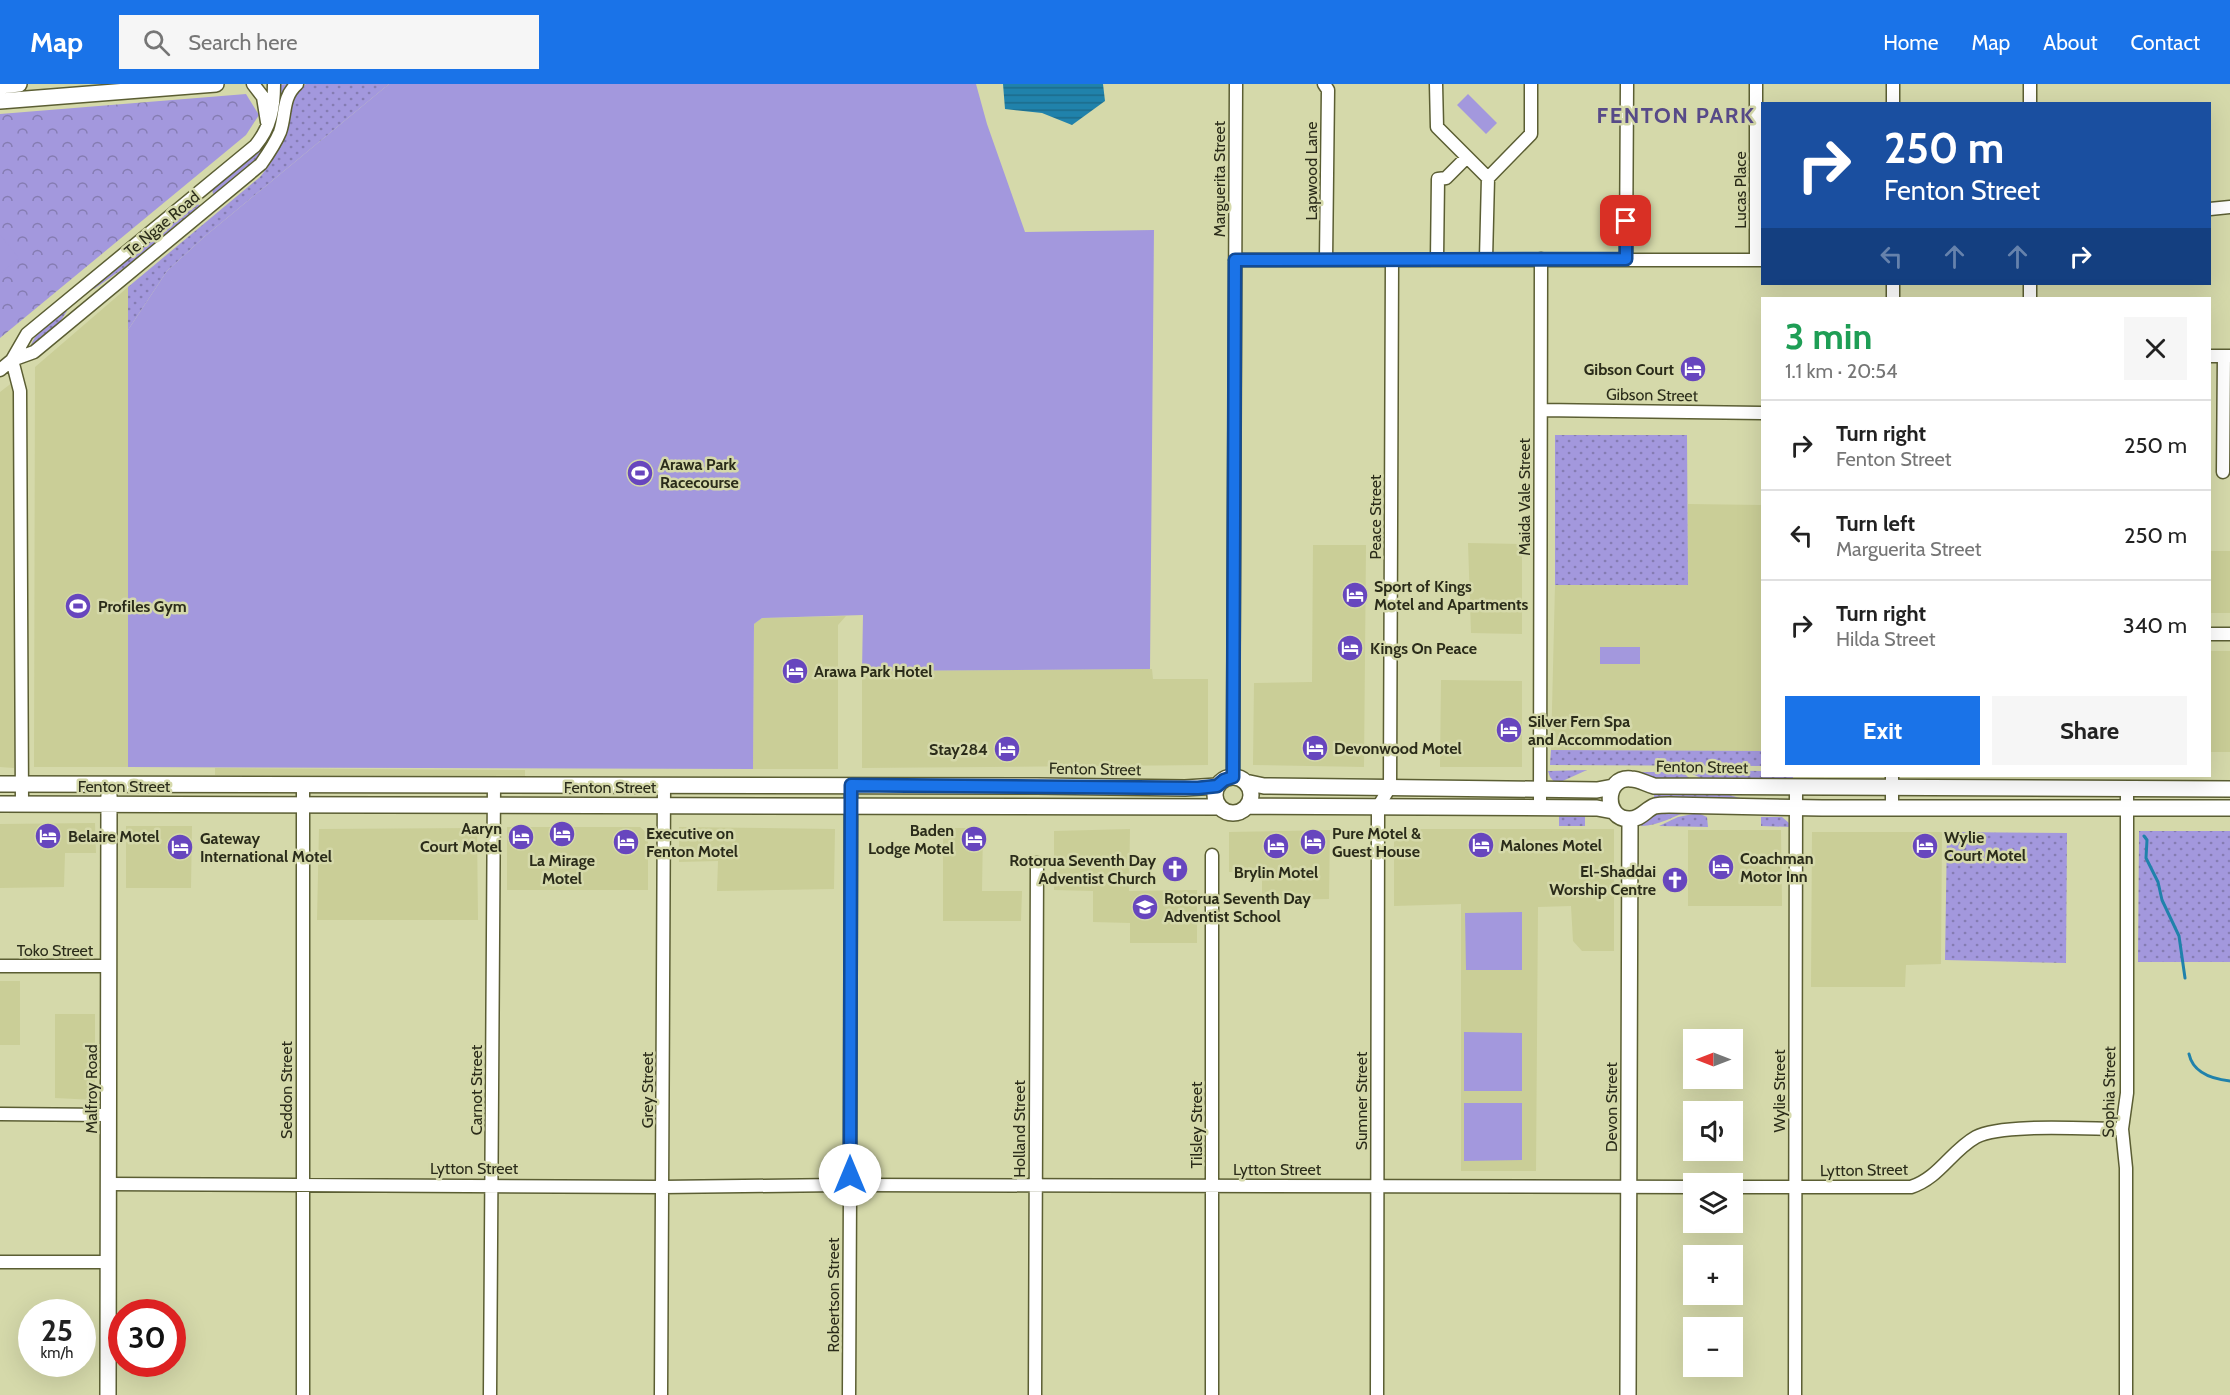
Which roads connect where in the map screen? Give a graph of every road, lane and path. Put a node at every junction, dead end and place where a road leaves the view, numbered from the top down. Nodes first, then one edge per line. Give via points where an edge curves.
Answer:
1 (19, 84) edge
2 (216, 84) edge
3 (253, 84) edge
4 (274, 84) edge
5 (297, 84) edge
6 (1236, 84) edge
7 (1324, 84) edge
8 (1436, 84) edge
9 (1531, 84) edge
10 (1627, 84) edge
11 (1756, 84) edge
12 (1893, 84) edge
13 (2030, 84) edge
14 (0, 86) edge
15 (0, 101) edge
16 (1893, 102) edge
17 (2030, 102) edge
18 (267, 126) junction
19 (1467, 157) junction
20 (1488, 178) junction
21 (199, 192) junction
22 (210, 206) junction
23 (2230, 207) edge
24 (2211, 209) edge
25 (1486, 259) junction
26 (1541, 259) junction
27 (1626, 259) junction
28 (1235, 260) junction
29 (1326, 260) junction
30 (1392, 260) junction
31 (1437, 260) junction
32 (1760, 260) edge
33 (83, 287) junction
34 (95, 301) junction
35 (2211, 356) edge
36 (2227, 356) edge
37 (12, 360) junction
38 (0, 370) edge
39 (1541, 410) junction
40 (1761, 412) edge
41 (2223, 472) dead end
42 (2211, 634) edge
43 (2230, 634) edge
44 (1239, 780) junction
45 (1892, 781) edge
46 (1641, 782) junction
47 (109, 783) junction
48 (0, 784) edge
49 (23, 784) junction
50 (303, 784) junction
51 (494, 784) junction
52 (664, 785) junction
53 (851, 785) junction
54 (1037, 786) junction
55 (1217, 786) junction
56 (1390, 787) junction
57 (1613, 787) junction
58 (1796, 787) junction
59 (1540, 789) junction
60 (2127, 789) junction
61 (2230, 789) edge
62 (0, 804) edge
63 (22, 804) junction
64 (109, 804) junction
65 (303, 804) junction
66 (494, 805) junction
67 (664, 805) junction
68 (850, 806) junction
69 (1037, 806) junction
70 (1247, 806) junction
71 (1219, 807) junction
72 (1378, 807) junction
73 (1796, 807) junction
74 (1540, 808) junction
75 (1892, 808) junction
76 (2127, 808) junction
77 (2230, 808) edge
78 (1613, 810) junction
79 (1645, 812) junction
80 (1630, 819) junction
81 (1212, 855) dead end
82 (1037, 863) dead end
83 (0, 966) edge
84 (109, 966) junction
85 (0, 1114) edge
86 (108, 1115) junction
87 (2122, 1128) junction
88 (850, 1175) junction
89 (108, 1184) junction
90 (303, 1185) junction
91 (493, 1185) junction
92 (840, 1185) junction
93 (860, 1185) junction
94 (1212, 1185) junction
95 (1377, 1185) junction
96 (1036, 1186) junction
97 (662, 1187) junction
98 (1629, 1187) junction
99 (1683, 1187) edge
100 (1743, 1187) edge
101 (1796, 1187) junction
102 (850, 1195) junction
103 (0, 1262) edge
104 (109, 1262) junction
105 (108, 1395) edge
106 (303, 1395) edge
107 (490, 1395) edge
108 (661, 1395) edge
109 (849, 1395) edge
110 (1035, 1395) edge
111 (1212, 1395) edge
112 (1377, 1395) edge
113 (1628, 1395) edge
114 (1795, 1395) edge
115 (2126, 1395) edge

1 - 14 main road
2 - 15 main road
3 - 18 street via 262,98
4 - 18 street, Te Ngae Road
5 - 22 street, Te Ngae Road via 287,97 274,145 261,164
6 - 28 street, Marguerita Street
7 - 29 street, Lapwood Lane via 1328,90
8 - 19 street via 1437,127
9 - 20 street via 1531,134
10 - 27 street
11 - 32 street, Lucas Place
12 - 16 street
13 - 17 street
18 - 21 street, Te Ngae Road via 255,146
19 - 20 street
19 - 31 street via 1446,178 1438,179
20 - 25 street
21 - 22 street
21 - 33 street, Te Ngae Road
22 - 34 street, Te Ngae Road
23 - 24 street
25 - 26 street
25 - 31 street
26 - 27 street
26 - 39 street, Maida Vale Street
27 - 32 street
28 - 29 street
28 - 44 street, Marguerita Street
29 - 30 street
30 - 31 street
30 - 56 street, Peace Street
33 - 34 street
33 - 37 street, Te Ngae Road via 27,334
34 - 37 street, Te Ngae Road via 34,352
35 - 36 street
36 - 41 street
37 - 38 street, Te Ngae Road
37 - 49 street via 20,391
39 - 40 street, Gibson Street
39 - 59 street, Maida Vale Street
42 - 43 street
44 - 55 main road via 1224,780
44 - 56 main road via 1264,786
44 - 70 main road via 1251,794
45 - 58 main road, Fenton Street
45 - 60 main road, Fenton Street
45 - 75 street
46 - 57 main road via 1626,779
46 - 58 main road, Fenton Street via 1654,786
46 - 79 main road via 1650,799
47 - 49 main road, Fenton Street
47 - 50 main road, Fenton Street
47 - 64 main road, Malfroy Road
48 - 49 main road, Fenton Street
49 - 63 street
50 - 51 main road, Fenton Street
50 - 65 street, Seddon Street
51 - 52 main road, Fenton Street
51 - 66 street, Carnot Street
52 - 53 main road, Fenton Street
52 - 67 street, Grey Street
53 - 54 main road, Fenton Street
53 - 68 street
54 - 55 main road, Fenton Street
54 - 69 main road
55 - 71 main road
56 - 59 main road
56 - 72 street
57 - 59 main road
57 - 78 main road via 1609,797
58 - 73 street, Wylie Street
59 - 74 street, Maida Vale Street
60 - 61 main road, Fenton Street
60 - 76 street, Sophia Street
62 - 63 main road, Fenton Street
63 - 64 main road, Fenton Street
64 - 65 main road, Fenton Street
64 - 84 main road, Malfroy Road
65 - 66 main road, Fenton Street
65 - 90 street, Seddon Street
66 - 67 main road, Fenton Street
66 - 91 street, Carnot Street
67 - 68 main road, Fenton Street
67 - 97 street, Grey Street
68 - 69 main road, Fenton Street
68 - 88 street
69 - 71 main road, Fenton Street
70 - 71 main road via 1237,813
70 - 72 main road
72 - 74 main road
72 - 95 street, Sumner Street
73 - 75 main road
73 - 79 main road via 1669,805 1654,806
73 - 101 street, Wylie Street
74 - 78 main road
75 - 76 main road
76 - 77 main road
76 - 87 street, Sophia Street via 2127,1093
78 - 80 main road
79 - 80 main road
80 - 98 main road, Devon Street
81 - 94 street, Tilsley Street
82 - 96 street, Holland Street
83 - 84 street, Toko Street
84 - 86 main road, Malfroy Road
85 - 86 street
86 - 89 main road, Malfroy Road
87 - 101 street, Lytton Street via 1984,1133 1966,1144 1937,1173 1911,1187
87 - 115 street, Sophia Street via 2126,1168
88 - 92 street
88 - 93 street
89 - 90 street, Lytton Street
89 - 104 main road, Malfroy Road
90 - 91 street, Lytton Street
90 - 106 street, Seddon Street
91 - 97 street, Lytton Street
91 - 107 street, Carnot Street
92 - 97 street, Lytton Street
92 - 102 street
93 - 96 street, Lytton Street
93 - 102 street
94 - 95 street, Lytton Street
94 - 96 street, Lytton Street
94 - 111 street, Tilsley Street
95 - 98 street, Lytton Street
95 - 112 street, Sumner Street
96 - 110 street, Holland Street
97 - 108 street, Grey Street
98 - 99 street, Lytton Street
98 - 113 main road, Devon Street
100 - 101 street, Lytton Street
101 - 114 street, Wylie Street
102 - 109 street, Robertson Street
103 - 104 street
104 - 105 main road, Malfroy Road

